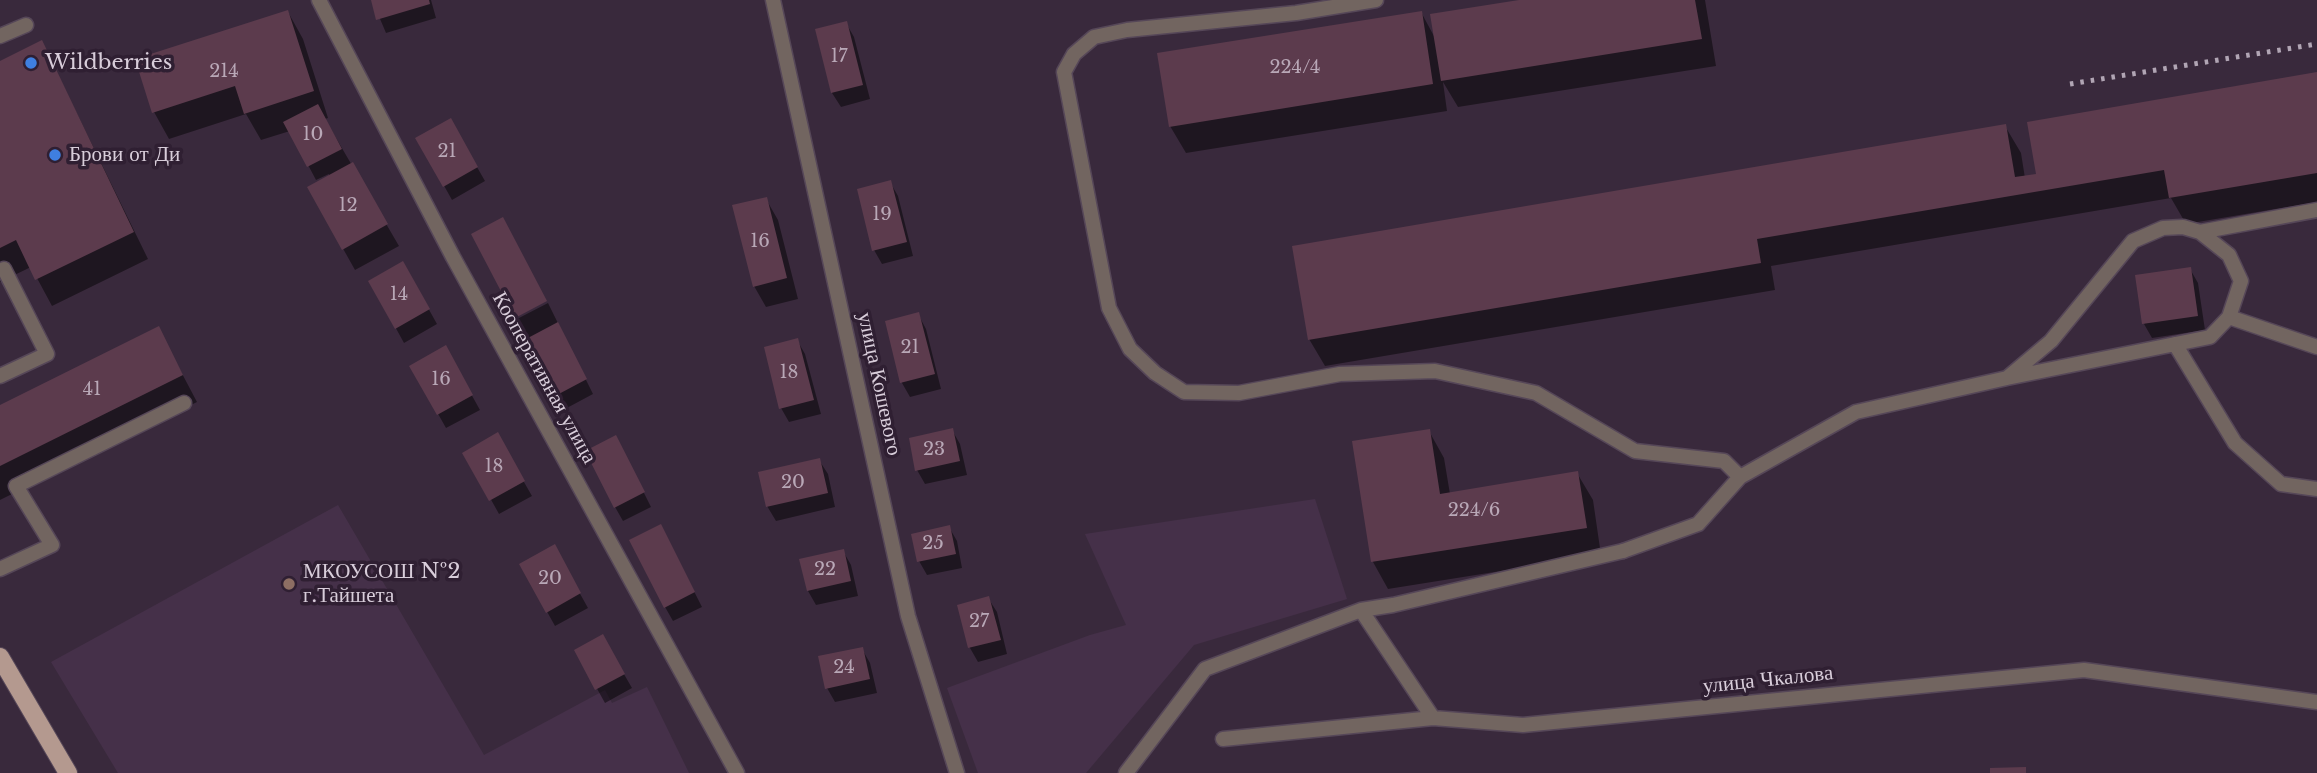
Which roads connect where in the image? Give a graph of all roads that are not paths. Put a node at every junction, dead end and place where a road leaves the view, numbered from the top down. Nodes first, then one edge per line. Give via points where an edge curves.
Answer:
1 (318, 0) edge
2 (773, 0) edge
3 (1376, 0) edge
4 (26, 24) dead end
5 (0, 36) edge
6 (2317, 211) edge
7 (2200, 232) junction
8 (4, 269) dead end
9 (2229, 317) junction
10 (2175, 344) junction
11 (2317, 348) edge
12 (0, 376) edge
13 (2007, 378) junction
14 (184, 403) dead end
15 (1740, 477) junction
16 (2317, 489) edge
17 (0, 569) edge
18 (1361, 610) junction
19 (1, 662) edge
20 (2317, 702) edge
21 (1433, 718) junction
22 (1223, 739) dead end
23 (68, 773) edge
24 (737, 773) edge
25 (957, 773) edge
26 (1126, 773) edge

1 - 24 street, Кооперативная улица via 453,257
2 - 25 street, улица Кошевого via 908,616
3 - 15 street via 1127,30 1094,37 1074,54 1064,72 1068,101 1109,308 1130,349 1154,373 1184,392 1239,393 1340,374 1435,371 1487,380 1536,393 1635,451 1724,461
4 - 5 street
6 - 7 street
7 - 9 street via 2229,255 2241,281
7 - 13 street via 2163,228 2133,241 2051,341
8 - 12 street via 47,354
9 - 10 street via 2210,337
9 - 11 street
10 - 13 street
10 - 16 street via 2235,443 2281,484
13 - 15 street via 1856,412
14 - 17 street via 16,486 52,545
15 - 18 street via 1698,524 1623,551
18 - 21 street
18 - 26 street via 1205,669
19 - 23 main road
20 - 21 street, улица Чкалова via 2084,670 1523,725
21 - 22 street, улица Чкалова

